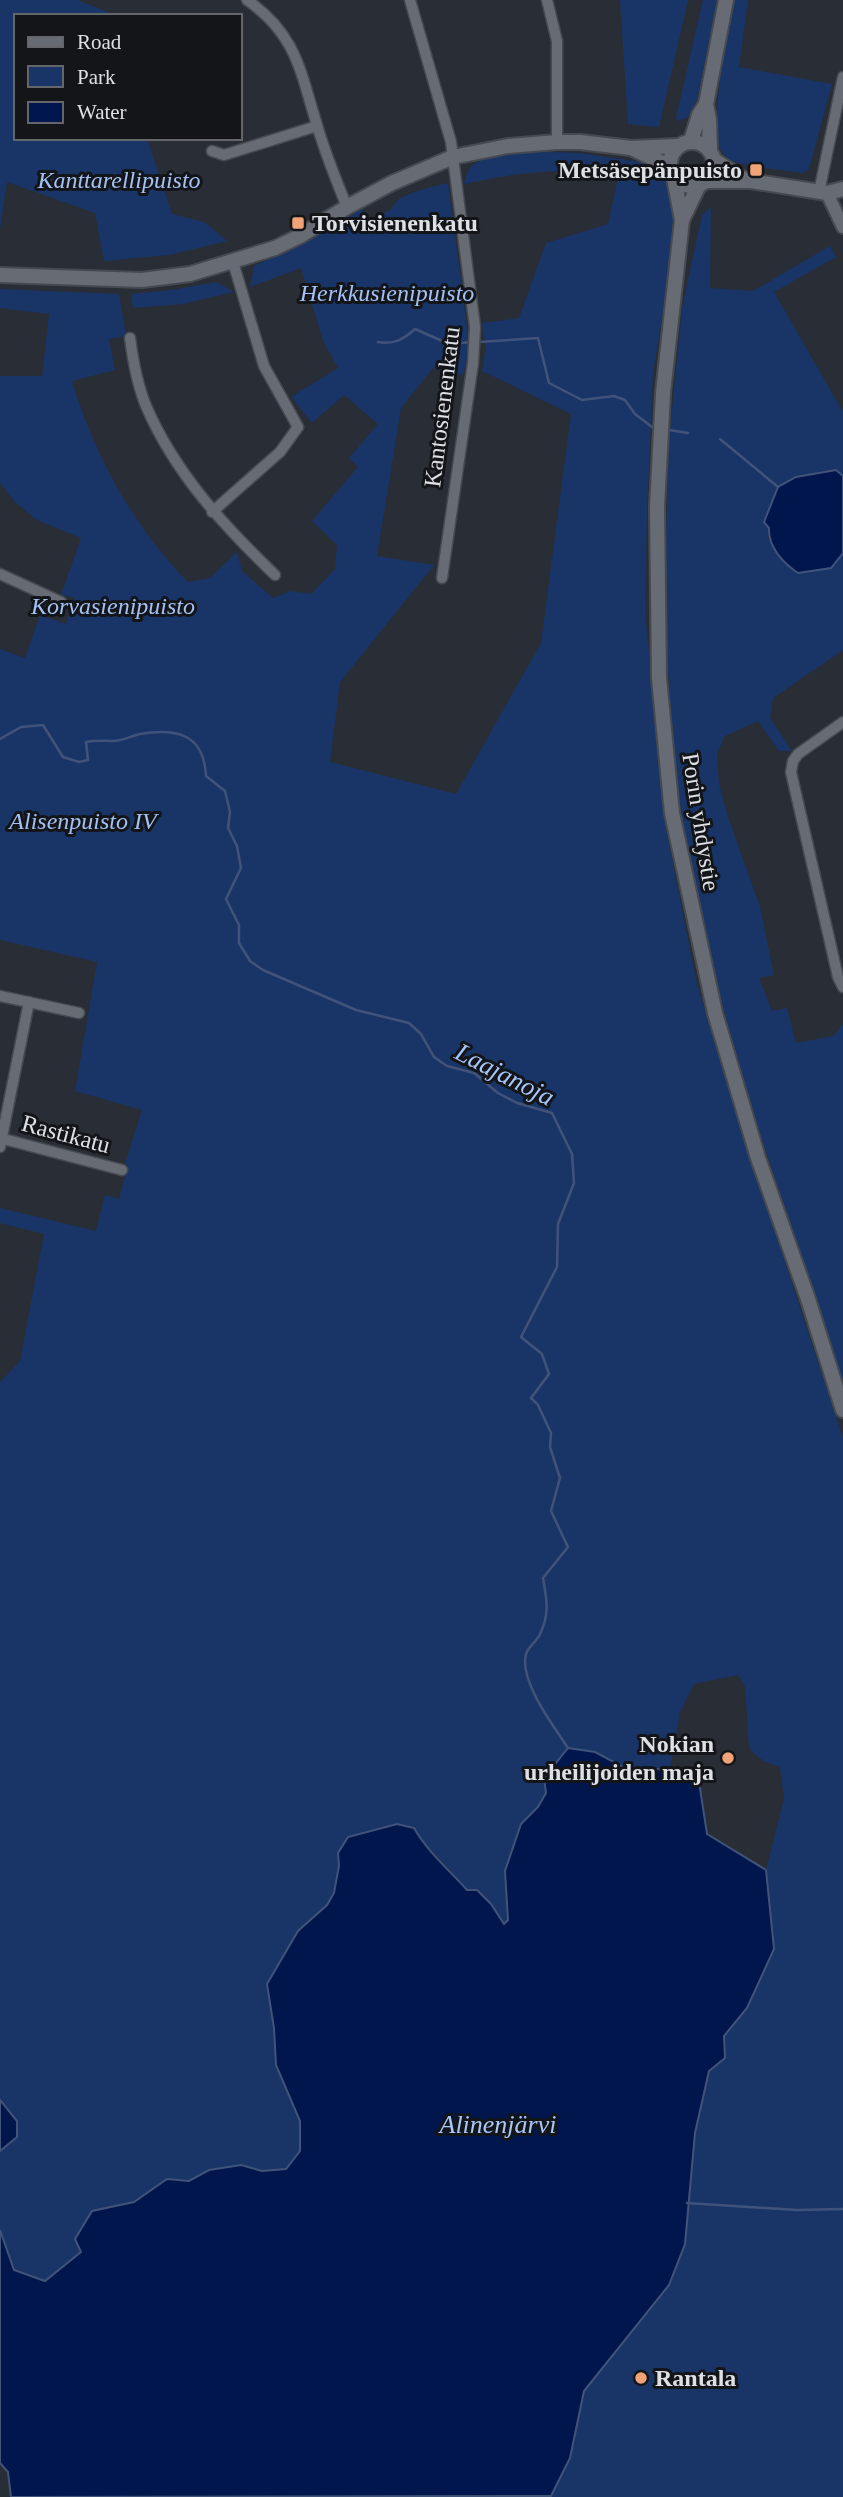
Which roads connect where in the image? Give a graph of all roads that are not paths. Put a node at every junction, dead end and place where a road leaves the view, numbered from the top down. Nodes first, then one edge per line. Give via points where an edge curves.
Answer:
1 (247, 0) edge
2 (410, 0) edge
3 (547, 0) edge
4 (726, 0) edge
5 (843, 76) edge
6 (706, 104) junction
7 (317, 126) junction
8 (557, 142) junction
9 (685, 144) junction
10 (631, 148) junction
11 (212, 151) dead end
12 (712, 155) junction
13 (453, 157) junction
14 (672, 172) junction
15 (745, 180) junction
16 (702, 183) junction
17 (843, 189) edge
18 (823, 193) junction
19 (347, 207) junction
20 (682, 220) junction
21 (843, 227) edge
22 (233, 262) junction
23 (0, 275) edge
24 (130, 338) dead end
25 (212, 512) junction
26 (0, 574) edge
27 (275, 575) dead end
28 (442, 578) dead end
29 (61, 602) dead end
30 (843, 722) edge
31 (843, 987) edge
32 (0, 996) edge
33 (29, 1002) junction
34 (79, 1013) dead end
35 (0, 1141) edge
36 (122, 1170) dead end
37 (843, 1410) edge

1 - 7 street via 266,13 300,65
2 - 13 street, Kantosienenkatu
3 - 8 street via 557,41
4 - 6 main road
5 - 18 street
6 - 9 main road
6 - 12 main road
7 - 11 street via 224,155
7 - 19 street
8 - 10 main road
8 - 13 main road
9 - 10 main road
9 - 12 main road via 698,142
9 - 14 main road via 671,154
10 - 14 main road
12 - 15 main road
12 - 16 main road via 713,172
13 - 19 main road
13 - 28 street, Kantosienenkatu via 475,343
14 - 16 main road via 684,185
14 - 20 main road, Porin yhdystie
15 - 16 main road
15 - 18 main road
16 - 20 main road, Porin yhdystie
17 - 18 main road
18 - 21 street
19 - 22 main road via 300,236
20 - 37 main road, Porin yhdystie via 663,393 657,507 659,678 672,813 715,1013 758,1158
22 - 23 main road via 190,274 142,279
22 - 25 street via 264,366 298,427 280,452
24 - 25 street via 146,405
25 - 27 street
26 - 29 street
30 - 31 street via 798,754 791,772
32 - 33 street
33 - 34 street
33 - 35 street
35 - 36 street, Rastikatu

